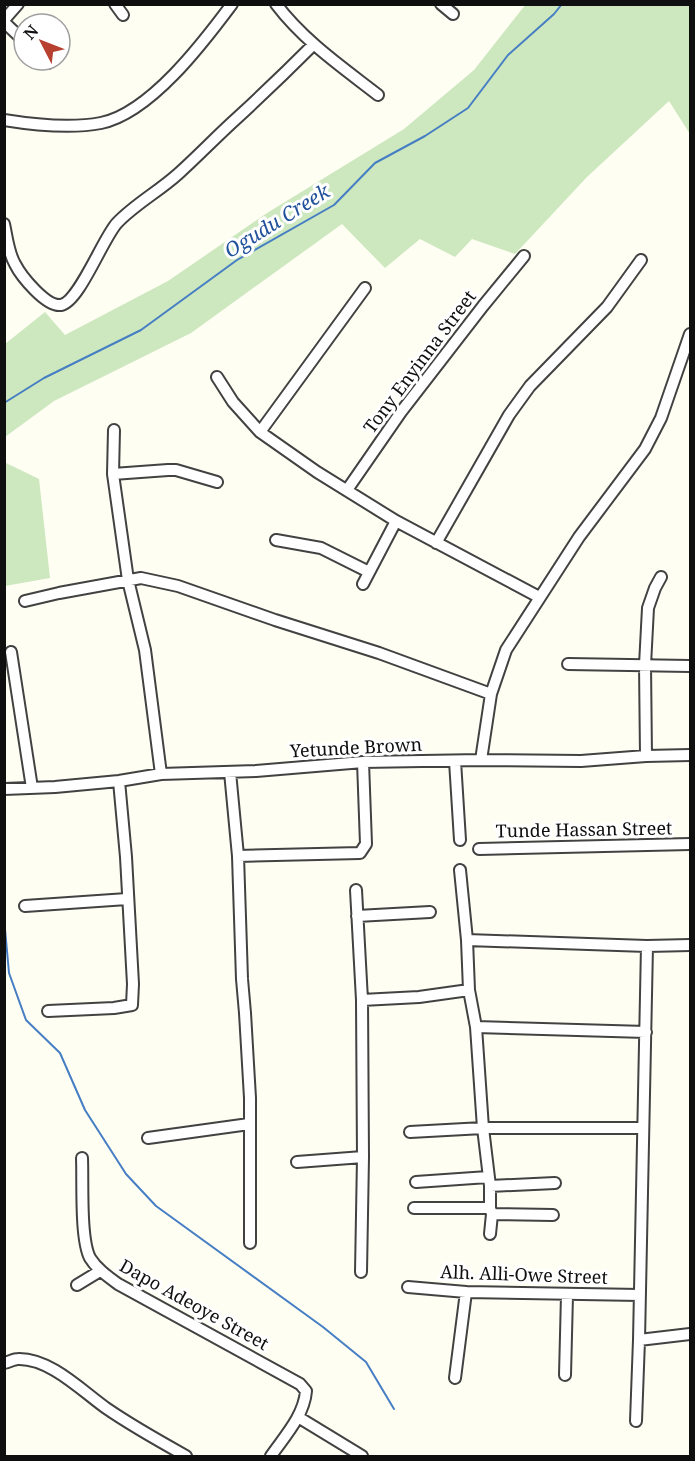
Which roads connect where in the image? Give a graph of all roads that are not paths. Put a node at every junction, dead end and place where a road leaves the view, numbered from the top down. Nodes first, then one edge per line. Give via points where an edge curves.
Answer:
1 (18, 4) edge
2 (114, 4) edge
3 (232, 4) edge
4 (276, 4) edge
5 (441, 4) edge
6 (453, 14) dead end
7 (123, 15) dead end
8 (4, 21) edge
9 (313, 45) junction
10 (378, 95) dead end
11 (4, 120) edge
12 (4, 224) edge
13 (524, 256) dead end
14 (641, 260) dead end
15 (365, 288) dead end
16 (690, 334) edge
17 (217, 377) dead end
18 (114, 430) dead end
19 (260, 432) junction
20 (113, 474) junction
21 (217, 483) dead end
22 (347, 490) junction
23 (396, 521) junction
24 (276, 540) dead end
25 (436, 543) junction
26 (369, 572) junction
27 (661, 577) dead end
28 (128, 580) junction
29 (363, 584) dead end
30 (539, 597) junction
31 (25, 601) dead end
32 (11, 652) dead end
33 (568, 664) dead end
34 (645, 665) junction
35 (690, 666) edge
36 (491, 694) junction
37 (690, 755) edge
38 (646, 756) junction
39 (481, 760) junction
40 (455, 761) junction
41 (363, 762) junction
42 (230, 772) junction
43 (161, 774) junction
44 (119, 780) junction
45 (28, 788) junction
46 (4, 789) edge
47 (460, 840) dead end
48 (690, 844) edge
49 (479, 849) dead end
50 (238, 856) junction
51 (460, 870) dead end
52 (356, 890) dead end
53 (128, 899) junction
54 (25, 906) dead end
55 (430, 912) dead end
56 (357, 916) junction
57 (467, 940) junction
58 (690, 945) edge
59 (647, 946) junction
60 (469, 990) junction
61 (362, 1000) junction
62 (48, 1011) dead end
63 (476, 1027) junction
64 (646, 1032) junction
65 (249, 1124) junction
66 (483, 1128) junction
67 (643, 1128) junction
68 (410, 1132) dead end
69 (148, 1138) dead end
70 (363, 1157) junction
71 (82, 1158) dead end
72 (297, 1162) dead end
73 (416, 1182) dead end
74 (489, 1182) junction
75 (555, 1183) dead end
76 (414, 1208) dead end
77 (491, 1211) junction
78 (553, 1215) dead end
79 (490, 1234) dead end
80 (250, 1243) dead end
81 (100, 1271) junction
82 (361, 1272) dead end
83 (77, 1285) dead end
84 (408, 1287) dead end
85 (466, 1292) junction
86 (567, 1295) junction
87 (640, 1295) junction
88 (690, 1334) edge
89 (639, 1340) junction
90 (4, 1363) edge
91 (565, 1375) dead end
92 (455, 1378) dead end
93 (298, 1417) junction
94 (636, 1421) dead end
95 (186, 1456) edge
96 (271, 1456) edge
97 (362, 1456) edge

1 - 8 street
2 - 7 street
3 - 11 street via 169,78 138,106 120,116 77,125
4 - 9 street
5 - 6 street
9 - 10 street
9 - 12 street via 176,176 116,224 84,281 64,304 45,300 21,273 10,252
13 - 22 street, Tony Enyinna Street via 401,412
14 - 25 street via 607,308 530,386 509,414
15 - 19 street
16 - 30 street via 661,418 645,449
17 - 19 street
18 - 20 street
19 - 22 street
20 - 21 street via 176,470
20 - 28 street
22 - 23 street
23 - 25 street
23 - 26 street
24 - 26 street via 321,548
25 - 30 street
26 - 29 street
27 - 34 street via 648,608
28 - 31 street
28 - 36 street via 178,586
28 - 43 street via 145,650
30 - 36 street via 506,650
32 - 45 street
33 - 34 street
34 - 35 street
34 - 38 street
36 - 39 street
37 - 38 street, Yetunde Brown
38 - 39 street, Yetunde Brown via 581,761
39 - 40 street, Yetunde Brown
40 - 41 street, Yetunde Brown
40 - 47 street
41 - 42 street, Yetunde Brown
41 - 50 street via 366,844 360,853
42 - 43 street, Yetunde Brown
42 - 50 street
43 - 44 street, Yetunde Brown
44 - 45 street, Yetunde Brown
44 - 53 street
45 - 46 street, Yetunde Brown
48 - 49 street, Tunde Hassan Street
50 - 65 street
51 - 57 street
52 - 56 street
53 - 54 street
53 - 62 street via 132,1005
55 - 56 street
56 - 61 street
57 - 59 street
57 - 60 street
58 - 59 street
59 - 64 street
60 - 61 street
60 - 63 street
61 - 70 street
63 - 64 street
63 - 66 street
64 - 67 street
65 - 69 street
65 - 80 street
66 - 67 street
66 - 68 street
66 - 74 street
67 - 87 street
70 - 72 street
70 - 82 street
71 - 81 street, Dapo Adeoye Street via 84,1233 89,1256
73 - 74 street
74 - 75 street
74 - 77 street
76 - 77 street
77 - 78 street
77 - 79 street
81 - 83 street
81 - 93 street, Dapo Adeoye Street via 300,1384 306,1391
84 - 85 street, Alh. Alli-Owe Street
85 - 86 street, Alh. Alli-Owe Street
85 - 92 street
86 - 87 street, Alh. Alli-Owe Street
86 - 91 street
87 - 89 street
88 - 89 street
89 - 94 street
90 - 95 street via 18,1359 36,1362 61,1373 106,1408
93 - 96 street, Dapo Adeoye Street
93 - 97 street

